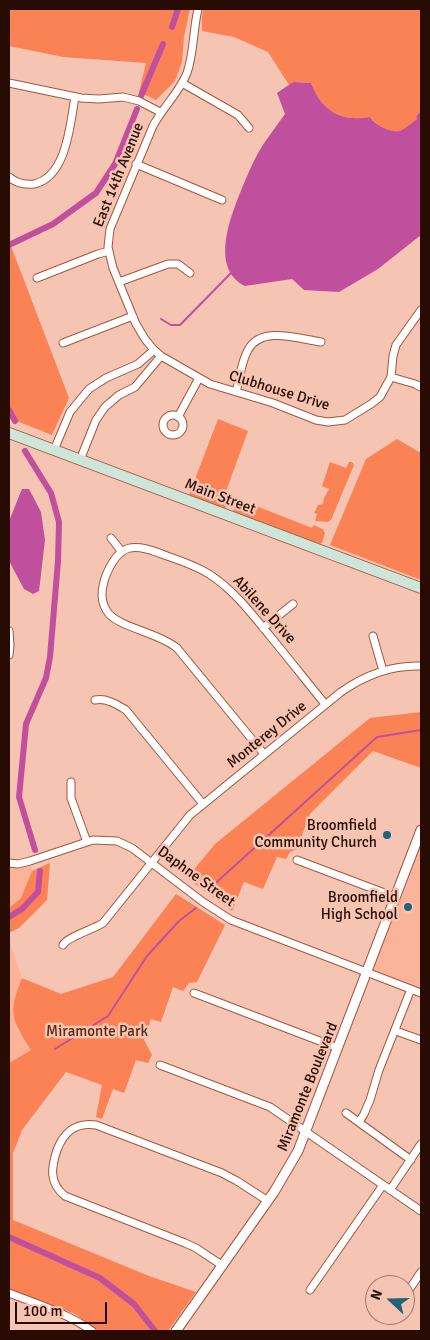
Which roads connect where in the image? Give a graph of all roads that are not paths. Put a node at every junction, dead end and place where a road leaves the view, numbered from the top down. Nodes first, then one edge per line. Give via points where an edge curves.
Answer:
1 (198, 9) edge
2 (9, 83) edge
3 (182, 83) junction
4 (75, 97) junction
5 (160, 112) junction
6 (249, 128) dead end
7 (136, 164) junction
8 (9, 177) edge
9 (222, 200) dead end
10 (109, 252) junction
11 (190, 273) dead end
12 (37, 278) dead end
13 (119, 282) junction
14 (421, 310) edge
15 (133, 316) junction
16 (321, 342) dead end
17 (63, 343) dead end
18 (154, 350) junction
19 (161, 356) junction
20 (391, 377) junction
21 (199, 378) junction
22 (421, 387) edge
23 (236, 392) junction
24 (178, 417) dead end
25 (9, 433) edge
26 (54, 450) junction
27 (80, 460) junction
28 (111, 538) dead end
29 (122, 552) junction
30 (421, 588) edge
31 (293, 604) dead end
32 (263, 628) junction
33 (9, 631) edge
34 (373, 636) dead end
35 (9, 655) edge
36 (421, 666) edge
37 (384, 671) junction
38 (95, 700) dead end
39 (325, 704) junction
40 (264, 754) junction
41 (71, 782) dead end
42 (204, 804) junction
43 (421, 830) edge
44 (87, 842) junction
45 (297, 860) dead end
46 (151, 862) junction
47 (9, 863) edge
48 (395, 897) junction
49 (63, 945) dead end
50 (367, 972) junction
51 (411, 989) junction
52 (194, 993) dead end
53 (421, 993) edge
54 (396, 1031) junction
55 (421, 1040) edge
56 (338, 1048) junction
57 (160, 1065) dead end
58 (346, 1113) dead end
59 (359, 1122) junction
60 (307, 1132) junction
61 (421, 1144) edge
62 (411, 1160) junction
63 (383, 1185) junction
64 (390, 1190) junction
65 (268, 1201) junction
66 (421, 1211) edge
67 (223, 1266) junction
68 (310, 1290) dead end
69 (9, 1293) edge
70 (92, 1331) edge
71 (176, 1331) edge

1 - 3 street, East 14th Avenue via 190,64
2 - 4 street
3 - 5 street, East 14th Avenue
3 - 6 street via 238,115
4 - 5 street via 123,97
4 - 8 street via 62,158 55,171 35,184 21,184
5 - 7 street, East 14th Avenue
7 - 9 street
7 - 10 street, East 14th Avenue via 112,221
10 - 12 street
10 - 13 street, East 14th Avenue
11 - 13 street via 178,264 168,264
13 - 15 street, East 14th Avenue
14 - 20 street, Clubhouse Drive via 396,345
15 - 17 street
15 - 18 street, East 14th Avenue
16 - 23 street via 272,335 259,338 248,350
18 - 19 street, East 14th Avenue
18 - 26 street via 138,364 88,389 70,412
19 - 21 street, Clubhouse Drive
19 - 27 street via 135,387 105,406
20 - 22 street
20 - 23 street, Clubhouse Drive via 378,399 338,422 316,420
21 - 23 street, Clubhouse Drive
21 - 24 street
25 - 26 main road, Main Street
26 - 27 main road, Main Street
27 - 30 main road, Main Street
28 - 29 street
29 - 32 street, Abilene Drive via 136,547 147,548 200,569 233,593
29 - 40 street via 112,561 102,590 108,612 119,621 162,638 177,648
31 - 32 street
32 - 39 street, Abilene Drive
33 - 35 street
34 - 37 street
36 - 37 street, Monterey Drive
37 - 39 street, Monterey Drive via 351,685
38 - 42 street via 103,699 126,710
39 - 40 street, Monterey Drive
40 - 42 street, Monterey Drive
41 - 44 street via 71,798
42 - 46 street, Monterey Drive via 181,825
43 - 48 street, Miramonte Boulevard
44 - 46 street, Daphne Street via 100,839 117,841
44 - 47 street, Daphne Street via 30,862
45 - 48 street
46 - 49 street, Monterey Drive via 103,923 67,939
46 - 50 street, Daphne Street via 231,920
48 - 50 street, Miramonte Boulevard
50 - 51 street, Daphne Street
50 - 56 street, Miramonte Boulevard
51 - 53 street, Daphne Street
51 - 54 street
52 - 56 street
54 - 55 street
54 - 59 street
56 - 60 street, Miramonte Boulevard
57 - 60 street via 261,1103
58 - 59 street
59 - 62 street
60 - 63 street
60 - 65 street, Miramonte Boulevard
61 - 62 street
62 - 64 street
63 - 64 street
63 - 68 street
64 - 66 street
65 - 67 street, Miramonte Boulevard
65 - 67 street via 222,1173 96,1125 76,1127 66,1134 52,1172 56,1187 65,1196 185,1243
67 - 71 street, Miramonte Boulevard
69 - 70 street via 65,1315

